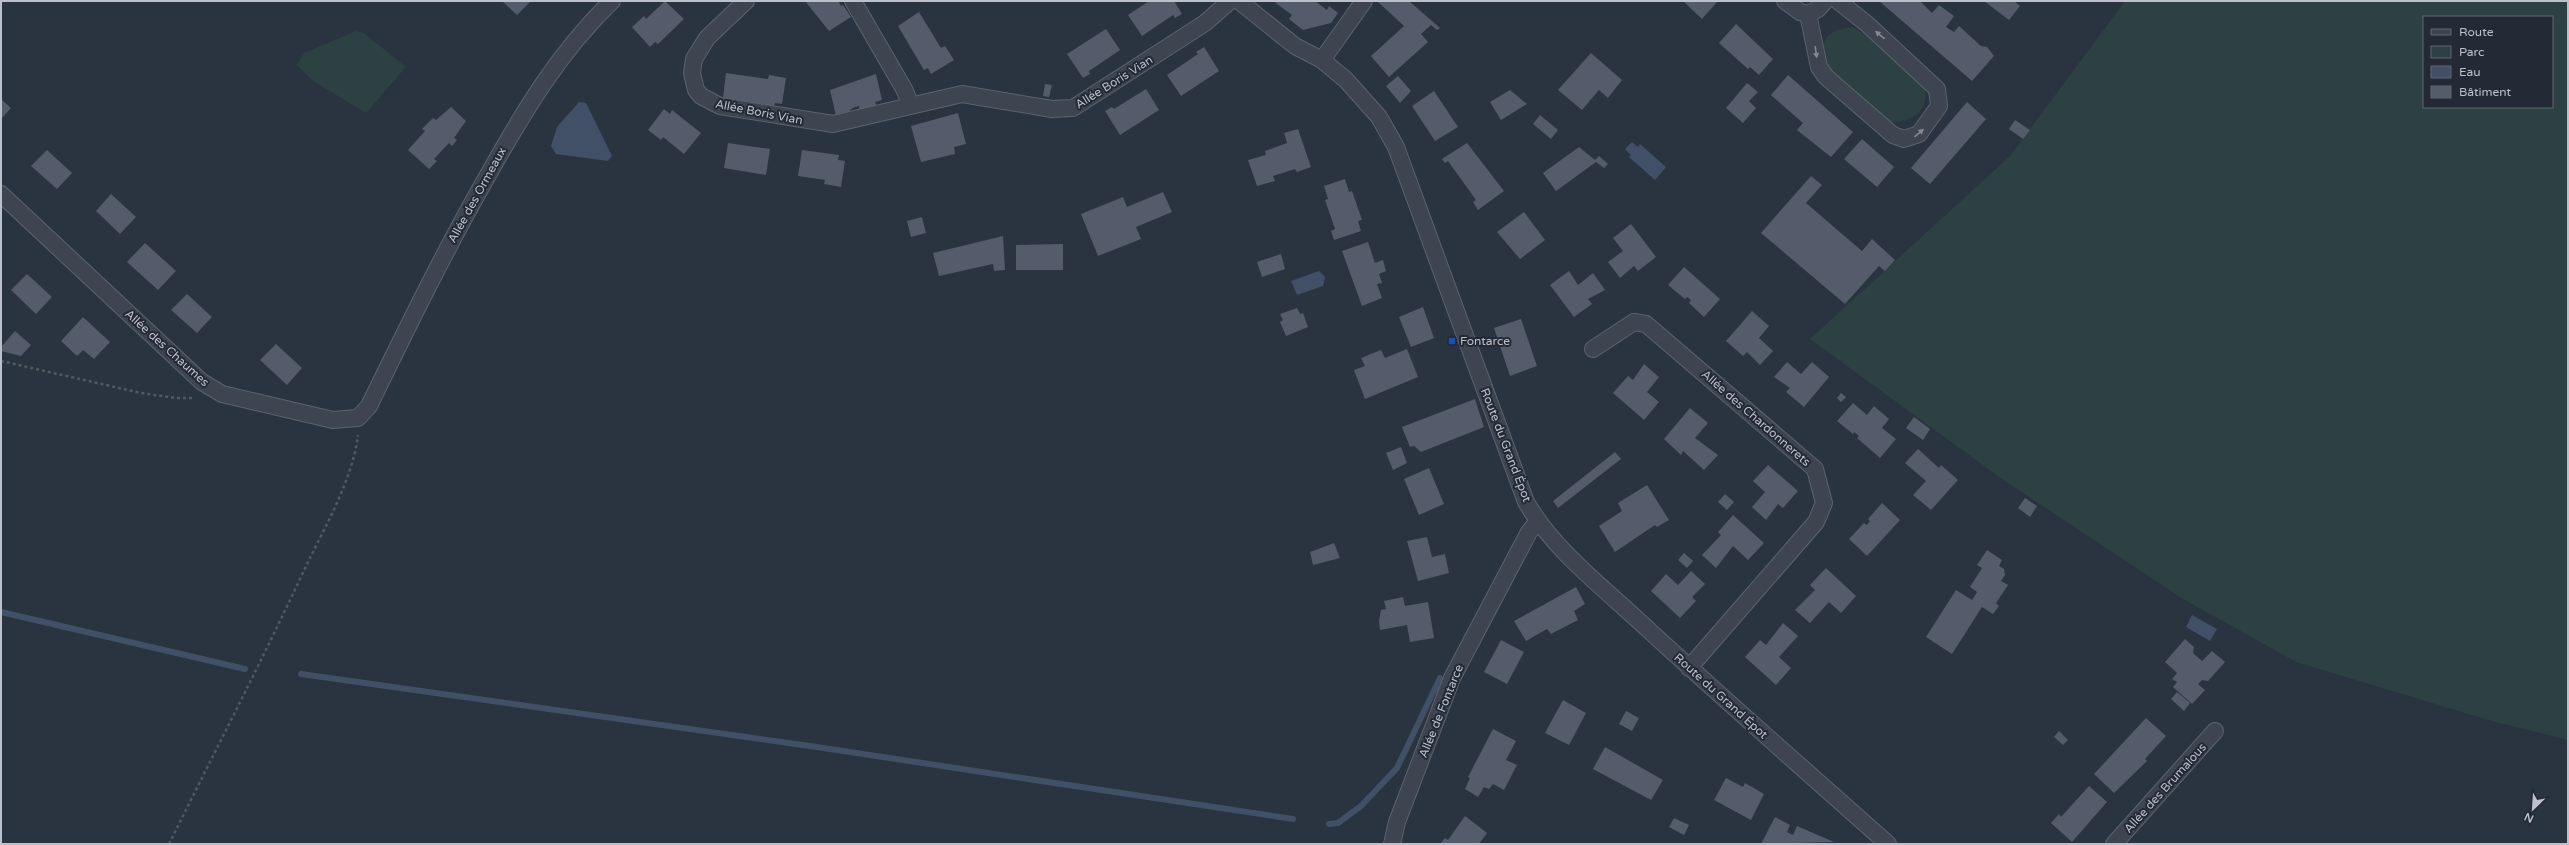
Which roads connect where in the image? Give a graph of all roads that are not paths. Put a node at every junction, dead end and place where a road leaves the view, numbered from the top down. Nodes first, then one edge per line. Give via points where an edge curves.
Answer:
1 (612, 1) edge
2 (746, 1) edge
3 (853, 1) edge
4 (1230, 1) edge
5 (1239, 1) edge
6 (1364, 1) edge
7 (1785, 1) edge
8 (1825, 1) edge
9 (1838, 1) edge
10 (1808, 14) junction
11 (1322, 60) junction
12 (911, 105) junction
13 (1, 194) edge
14 (1593, 349) dead end
15 (354, 419) joint
16 (1537, 522) junction
17 (1689, 668) junction
18 (2215, 731) dead end
19 (1392, 844) edge
20 (1888, 844) edge
21 (2114, 844) edge

1 - 15 street, Allée des Ormeaux via 577,36 535,93 468,210 369,406 364,413
2 - 12 street, Allée Boris Vian via 707,38 694,59 692,74 696,90 709,101 720,106 828,124
3 - 12 street
4 - 12 street, Allée Boris Vian via 1205,23 1073,108 1052,109 962,94
5 - 11 street, Route du Grand Épot via 1295,46
6 - 11 street
7 - 10 street via 1800,12
8 - 10 street via 1818,9
10 -> 9 street via 1819,66 1826,77 1893,135 1904,139 1912,138 1929,123 1939,106 1938,89
11 - 16 street, Route du Grand Épot via 1362,97 1396,147 1526,502
13 - 15 street, Allée des Chaumes via 202,382 222,394 333,420
14 - 17 street, Allée des Chardonnerets via 1634,322 1646,324 1815,469 1824,503 1816,522
16 - 17 street, Route du Grand Épot via 1571,558
16 - 19 street, Allée de Fontarce via 1529,532 1452,678 1397,822
17 - 20 street, Route du Grand Épot
18 - 21 street, Allée des Brumalous

